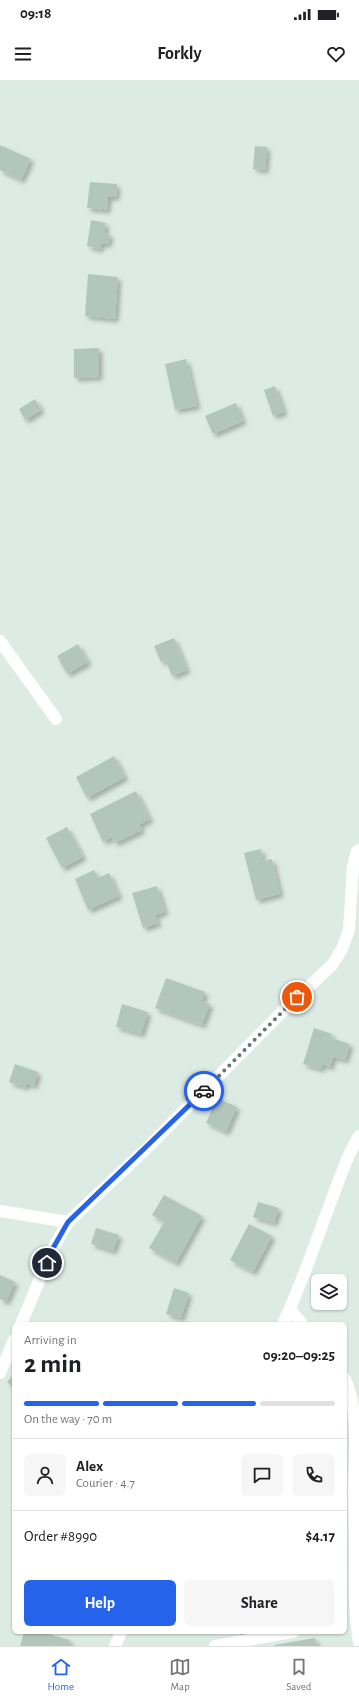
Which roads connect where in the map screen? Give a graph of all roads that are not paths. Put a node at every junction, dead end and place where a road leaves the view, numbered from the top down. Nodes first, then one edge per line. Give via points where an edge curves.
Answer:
1 (0, 641) edge
2 (56, 719) dead end
3 (359, 850) edge
4 (359, 1136) edge
5 (0, 1211) edge
6 (68, 1222) junction
7 (290, 1309) junction
8 (22, 1322) edge
9 (284, 1322) edge
10 (300, 1322) edge
11 (12, 1345) edge
12 (0, 1373) edge
13 (347, 1382) edge
14 (350, 1622) edge
15 (119, 1634) edge
16 (282, 1634) edge
17 (359, 1642) edge
18 (115, 1646) edge
19 (215, 1646) edge

1 - 2 street
3 - 6 street via 354,867 349,930 342,949 332,965 145,1150
4 - 7 street via 343,1170
5 - 6 street
6 - 8 street via 52,1250
7 - 9 street
7 - 10 street
11 - 12 street
13 - 14 street via 357,1412
14 - 17 street
15 - 18 street
16 - 19 street

